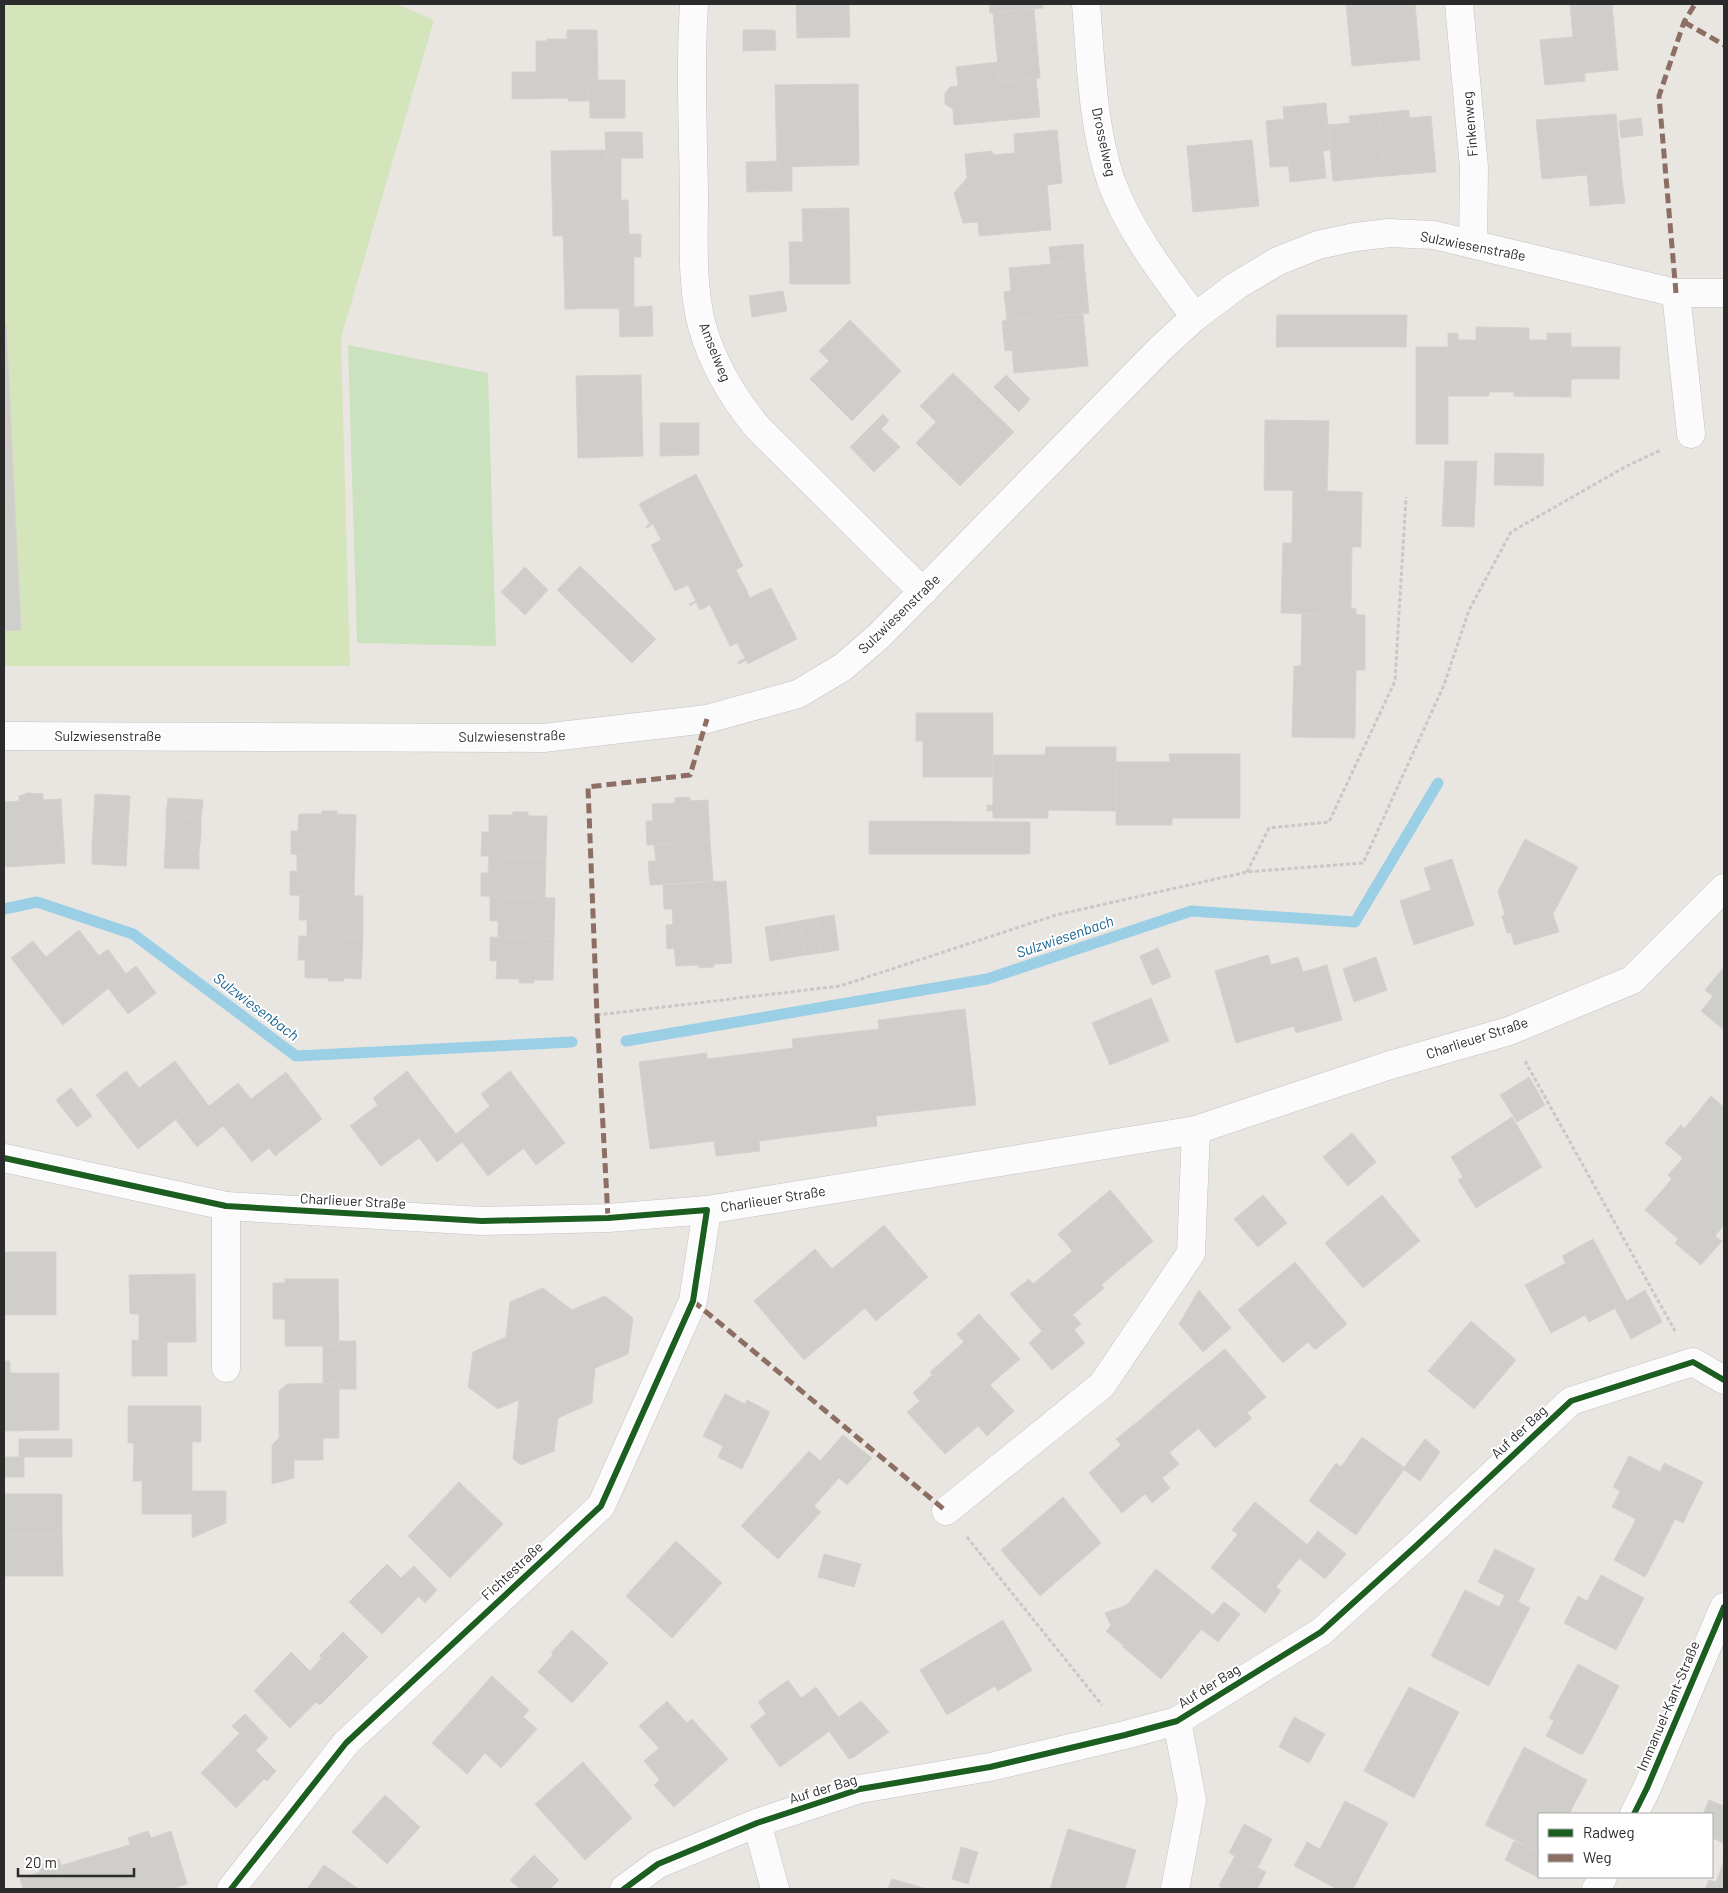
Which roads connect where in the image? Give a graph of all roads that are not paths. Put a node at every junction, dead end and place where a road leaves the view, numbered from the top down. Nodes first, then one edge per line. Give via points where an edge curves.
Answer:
1 (694, 4) edge
2 (1086, 4) edge
3 (1459, 4) edge
4 (1473, 244) junction
5 (1676, 293) junction
6 (1724, 293) edge
7 (1195, 317) junction
8 (1691, 434) dead end
9 (923, 592) junction
10 (4, 736) edge
11 (1724, 888) edge
12 (1196, 1130) junction
13 (4, 1158) edge
14 (226, 1206) junction
15 (707, 1210) junction
16 (226, 1368) dead end
17 (1724, 1380) edge
18 (946, 1511) road end
19 (1724, 1607) edge
20 (1177, 1721) junction
21 (1634, 1813) edge
22 (757, 1823) junction
23 (231, 1889) edge
24 (624, 1889) edge
25 (776, 1889) edge
26 (1175, 1889) edge

1 - 9 street, Amselweg via 694,260 702,325 713,355 725,381 758,428
2 - 7 street, Drosselweg via 1098,120 1111,180 1139,239
3 - 4 street, Finkenweg via 1474,167
4 - 5 street, Sulzwiesenstraße
4 - 7 street, Sulzwiesenstraße via 1434,235 1389,233 1318,246 1278,261 1236,286
5 - 6 street, Sulzwiesenstraße
5 - 8 street
7 - 9 street, Sulzwiesenstraße
9 - 10 street, Sulzwiesenstraße via 843,668 798,694 707,719 543,738
11 - 12 street, Charlieuer Straße via 1632,980 1509,1031 1387,1066
12 - 15 street, Charlieuer Straße
12 - 18 street via 1190,1253 1102,1385
13 - 14 street, Charlieuer Straße
14 - 15 street, Charlieuer Straße via 482,1221 608,1218
14 - 16 street
15 - 23 street, Fichtestraße via 693,1301 601,1506 346,1743
17 - 20 street, Auf der Bag via 1692,1362 1571,1401 1321,1632
19 - 21 street, Immanuel-Kant-Straße
20 - 22 street, Auf der Bag via 990,1767 860,1789
20 - 26 street via 1192,1800
22 - 24 street, Auf der Bag via 658,1864
22 - 25 street

